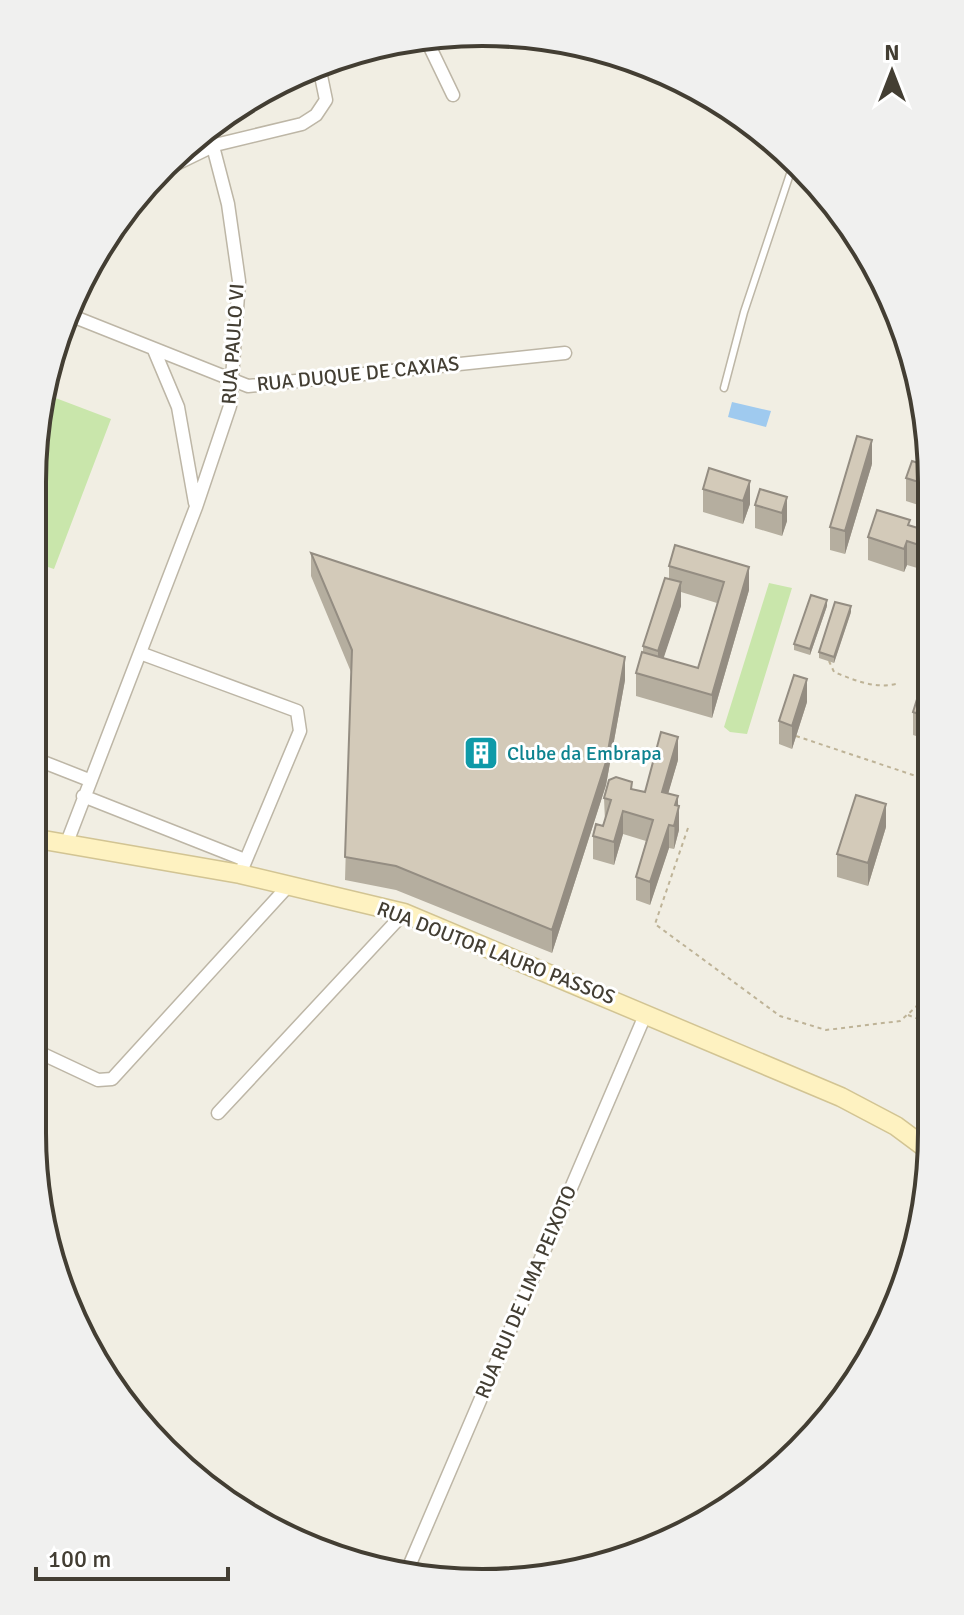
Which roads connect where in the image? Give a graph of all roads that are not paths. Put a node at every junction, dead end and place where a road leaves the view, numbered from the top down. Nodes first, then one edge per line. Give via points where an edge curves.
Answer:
1 (431, 49) edge
2 (321, 77) edge
3 (453, 95) dead end
4 (213, 140) edge
5 (215, 145) junction
6 (193, 156) edge
7 (790, 174) edge
8 (78, 318) edge
9 (154, 350) junction
10 (565, 353) dead end
11 (232, 382) junction
12 (724, 388) dead end
13 (196, 507) junction
14 (140, 653) junction
15 (46, 763) edge
16 (89, 780) junction
17 (83, 796) junction
18 (46, 841) edge
19 (66, 845) junction
20 (242, 867) junction
21 (290, 884) junction
22 (404, 913) junction
23 (646, 1013) junction
24 (46, 1056) edge
25 (218, 1113) dead end
26 (918, 1143) edge
27 (410, 1563) edge

1 - 3 street
2 - 5 street via 326,100 316,115 302,124
4 - 5 street, RUA PAULO VI
5 - 6 street
5 - 11 street, RUA PAULO VI via 239,281
7 - 12 lane
8 - 9 street, RUA DUQUE DE CAXIAS
9 - 11 street, RUA DUQUE DE CAXIAS
9 - 13 street via 178,407
10 - 11 street, RUA DUQUE DE CAXIAS via 268,386
11 - 13 street, RUA PAULO VI via 226,424
13 - 14 street, RUA PAULO VI
14 - 16 street, RUA PAULO VI
14 - 20 street via 297,711 300,731
15 - 16 street
16 - 17 street, RUA PAULO VI
17 - 19 street, RUA PAULO VI
17 - 20 street
18 - 19 main road, RUA DOUTOR LAURO PASSOS
19 - 20 main road, RUA DOUTOR LAURO PASSOS
20 - 21 main road, RUA DOUTOR LAURO PASSOS
21 - 22 main road, RUA DOUTOR LAURO PASSOS
21 - 24 street via 118,1074 98,1080
22 - 23 main road, RUA DOUTOR LAURO PASSOS
22 - 25 street
23 - 26 main road, RUA DOUTOR LAURO PASSOS via 874,1113
23 - 27 street, RUA RUI DE LIMA PEIXOTO

